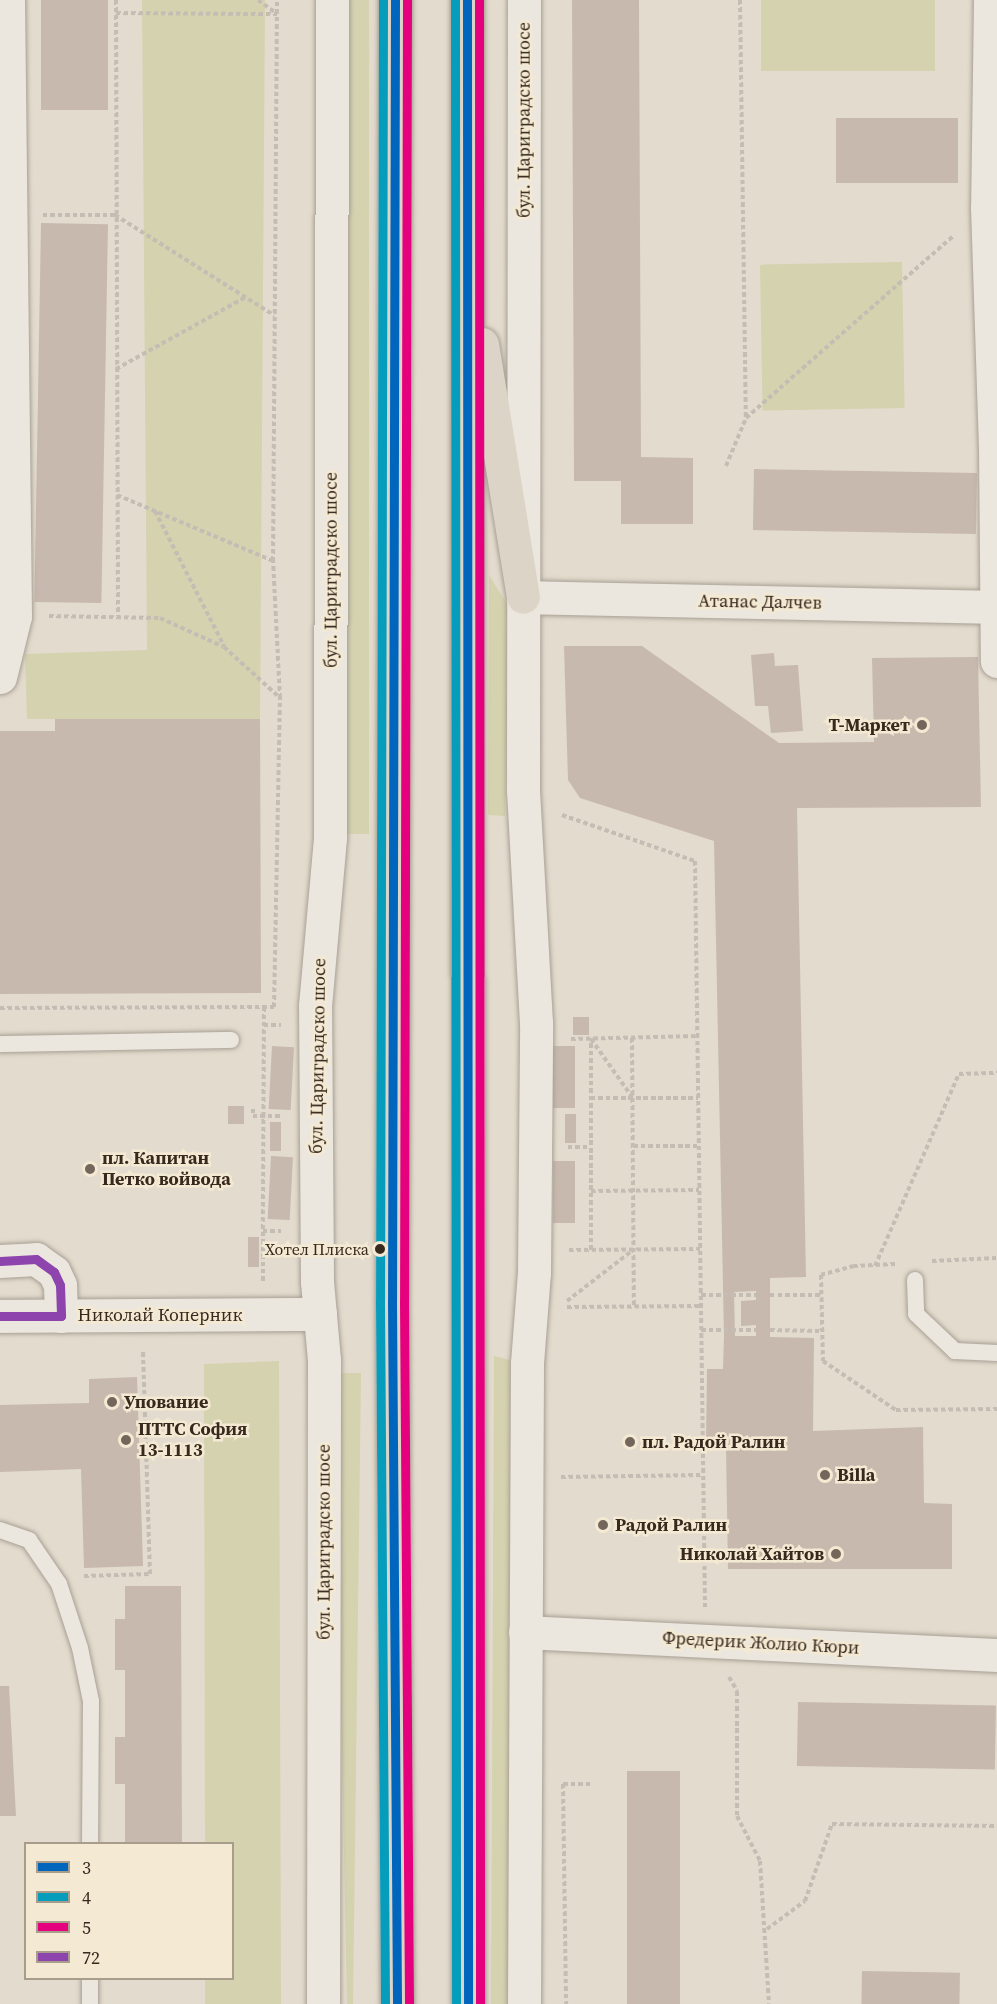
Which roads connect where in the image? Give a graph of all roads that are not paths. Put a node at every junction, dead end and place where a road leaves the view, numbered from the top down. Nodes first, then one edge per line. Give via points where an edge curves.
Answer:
1 (8, 0) edge
2 (332, 0) edge
3 (395, 0) edge
4 (467, 0) edge
5 (524, 0) edge
6 (990, 0) edge
7 (467, 248) junction
8 (523, 597) junction
9 (997, 607) edge
10 (997, 662) edge
11 (1, 669) edge
12 (231, 1040) dead end
13 (0, 1044) edge
14 (0, 1261) edge
15 (915, 1280) dead end
16 (320, 1314) junction
17 (0, 1316) edge
18 (61, 1316) junction
19 (997, 1353) edge
20 (0, 1530) edge
21 (525, 1632) junction
22 (997, 1655) edge
23 (90, 1842) edge
24 (90, 1980) edge
25 (90, 2004) edge
26 (323, 2004) edge
27 (397, 2004) edge
28 (468, 2004) edge
29 (524, 2004) edge

1 - 11 street via 15,616
2 - 16 street, бул. Цариградско шосе via 330,837 315,1006
3 - 27 highway via 392,1314
4 - 7 highway
5 - 8 street, бул. Цариградско шосе
6 - 9 street via 987,207
7 - 8 highway
7 - 28 highway
8 - 9 street, Атанас Далчев
8 - 21 street, бул. Цариградско шосе via 524,789 536,1023
9 - 10 street
12 - 13 lane
14 - 18 street via 36,1259 54,1272 60,1285
15 - 19 lane via 916,1314 955,1351
16 - 18 street, Николай Коперник
16 - 26 street, бул. Цариградско шосе via 324,1360
17 - 18 street, Николай Коперник
20 - 23 lane via 28,1540 54,1577 80,1648 91,1701
21 - 22 street, Фредерик Жолио Кюри
21 - 29 street, бул. Цариградско шосе
24 - 25 lane

